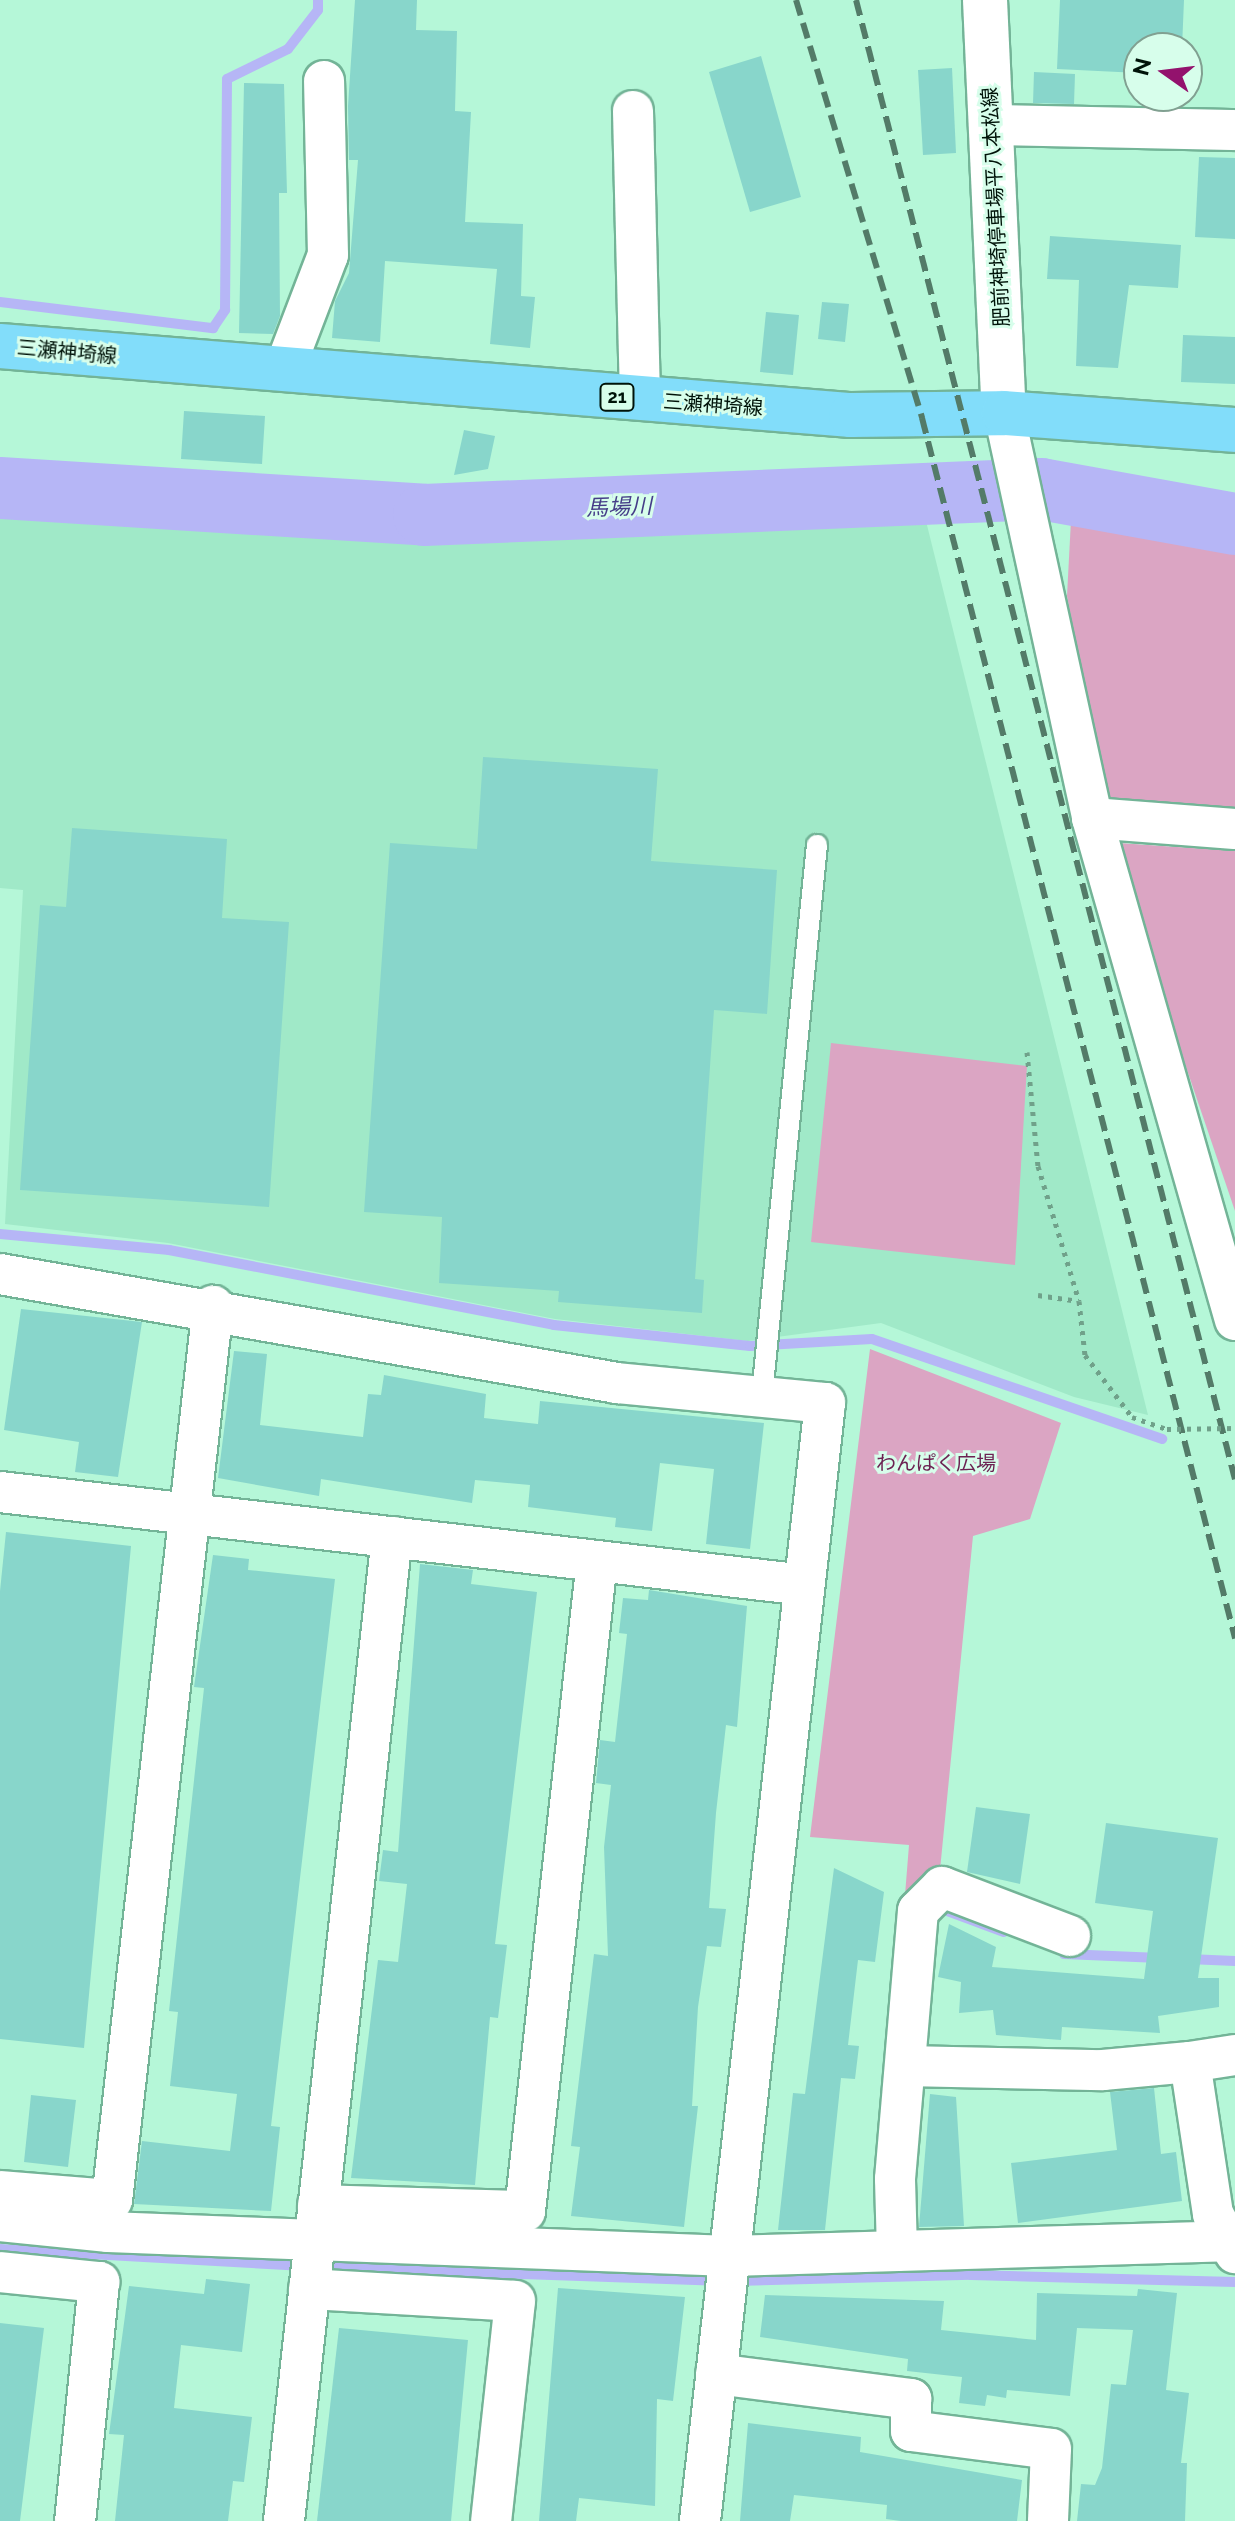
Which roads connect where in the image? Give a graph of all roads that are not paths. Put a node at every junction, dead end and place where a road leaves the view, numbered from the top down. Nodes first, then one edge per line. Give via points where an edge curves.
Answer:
1 (985, 0) edge
2 (324, 81) dead end
3 (633, 111) dead end
4 (993, 125) junction
5 (1235, 130) edge
6 (0, 346) edge
7 (284, 370) junction
8 (640, 399) junction
9 (1004, 413) junction
10 (1235, 430) edge
11 (1092, 818) junction
12 (1235, 829) edge
13 (817, 845) dead end
14 (0, 1274) edge
15 (213, 1306) junction
16 (1235, 1320) edge
17 (764, 1380) junction
18 (0, 1492) edge
19 (187, 1514) junction
20 (392, 1537) junction
21 (597, 1561) junction
22 (805, 1585) junction
23 (1070, 1936) dead end
24 (1235, 2055) edge
25 (1190, 2062) junction
26 (905, 2066) junction
27 (0, 2191) edge
28 (0, 2221) edge
29 (1232, 2245) edge
30 (314, 2246) junction
31 (897, 2251) junction
32 (0, 2272) edge
33 (728, 2273) junction
34 (716, 2374) junction
35 (75, 2521) edge
36 (284, 2521) edge
37 (491, 2521) edge
38 (700, 2521) edge
39 (1048, 2521) edge

1 - 4 main road, 肥前神埼停車場平八本松線
2 - 7 street via 328,255
3 - 8 street
4 - 5 street
4 - 9 main road, 肥前神埼停車場平八本松線
6 - 7 main road, 三瀬神埼線 / 21
7 - 8 main road, 三瀬神埼線 / 21
8 - 9 main road, 三瀬神埼線 / 21 via 866,416
9 - 10 main road, 三瀬神埼線 / 21
9 - 11 street
11 - 12 street
11 - 16 street
13 - 17 lane
14 - 15 street
15 - 17 street via 617,1383
15 - 19 street
17 - 22 street via 825,1403
18 - 19 street
19 - 20 street
19 - 27 street via 112,2200
20 - 21 street
20 - 30 street
21 - 22 street
21 - 30 street via 525,2211
22 - 33 street
23 - 26 street via 942,1887 918,1911
24 - 25 street
25 - 26 street via 1103,2070
25 - 29 street via 1213,2214
26 - 31 street
28 - 30 street
29 - 31 street
30 - 33 street
30 - 36 street
30 - 37 street via 515,2301
31 - 33 street
32 - 35 street via 99,2282
33 - 34 street
34 - 38 street
34 - 39 street via 911,2399 911,2431 1051,2449

